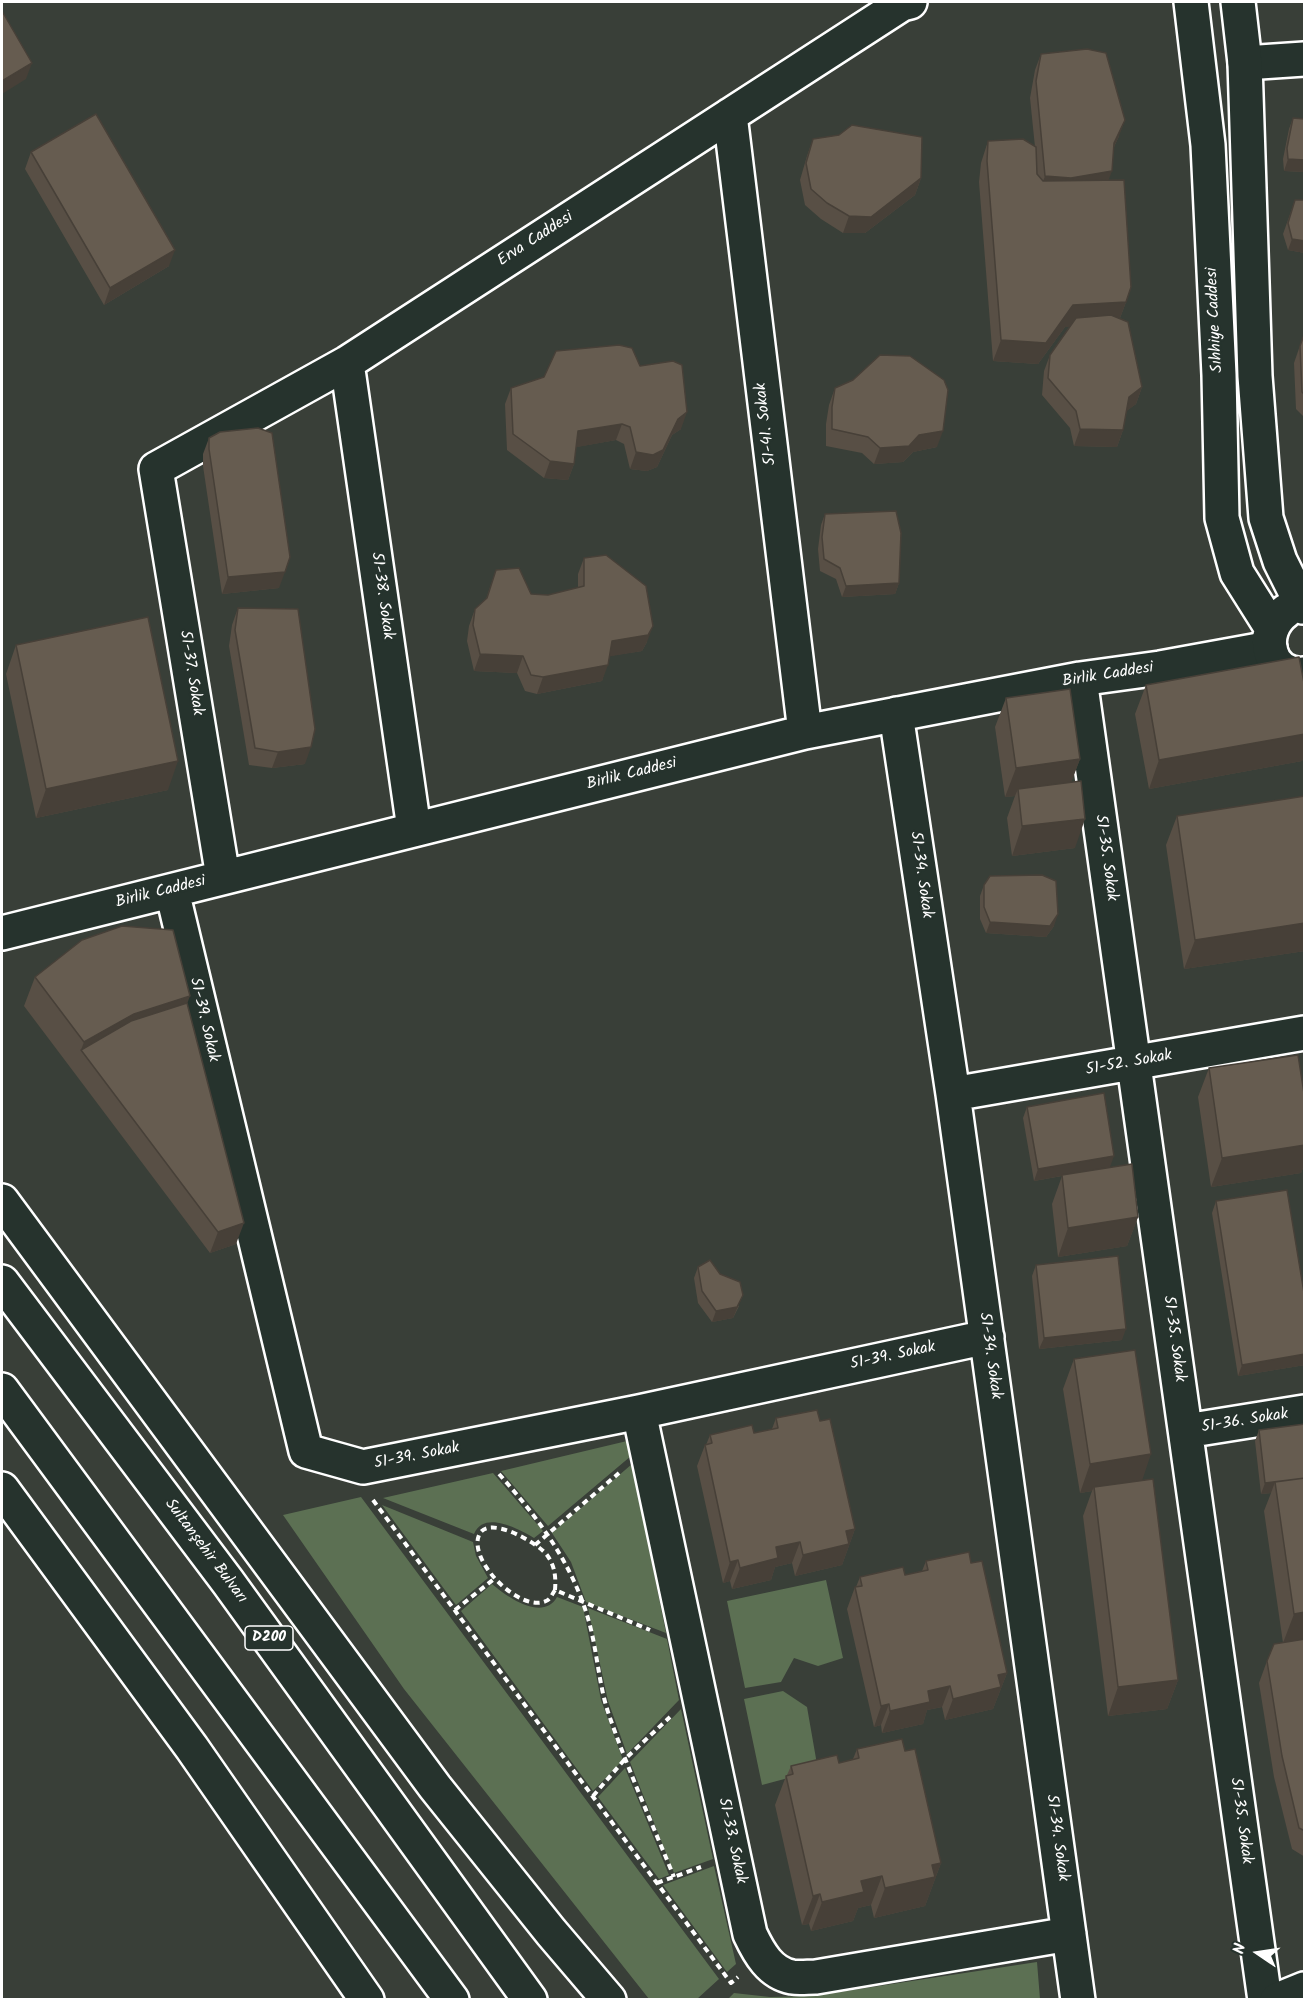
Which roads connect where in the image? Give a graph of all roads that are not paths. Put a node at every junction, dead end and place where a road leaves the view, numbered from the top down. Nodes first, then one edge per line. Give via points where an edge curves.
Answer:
1 (910, 2) edge
2 (1191, 2) edge
3 (1238, 2) edge
4 (1305, 59) edge
5 (1245, 63) junction
6 (730, 115) junction
7 (347, 363) junction
8 (156, 469) joint
9 (1304, 607) edge
10 (1270, 638) junction
11 (1305, 674) edge
12 (1080, 679) junction
13 (896, 714) junction
14 (805, 732) junction
15 (414, 829) junction
16 (223, 877) junction
17 (172, 891) junction
18 (2, 933) edge
19 (1305, 1033) edge
20 (1134, 1063) junction
21 (953, 1094) junction
22 (2, 1201) edge
23 (2, 1282) edge
24 (987, 1337) junction
25 (2, 1390) edge
26 (639, 1412) junction
27 (1305, 1412) edge
28 (1186, 1431) junction
29 (2, 1489) edge
30 (1069, 1934) junction
31 (1305, 1989) edge
32 (367, 2000) edge
33 (452, 2000) edge
34 (530, 2000) edge
35 (609, 2000) edge
36 (1078, 2000) edge
37 (1265, 2000) edge
38 (1277, 2000) edge

1 - 6 main road, Erva Caddesi
2 - 10 main road, Sıhhiye Caddesi via 1208,145 1222,518 1237,573
3 - 5 main road
4 - 5 main road
5 - 9 main road via 1255,376 1266,518 1280,561
6 - 7 main road, Erva Caddesi
6 - 14 main road, 51-41. Sokak
7 - 8 main road, Erva Caddesi
7 - 15 main road, 51-38. Sokak
8 - 16 main road, 51-37. Sokak
9 - 10 main road via 1295,607 1275,621
10 - 11 main road, Sıhhiye Caddesi via 1273,658 1280,666
10 - 12 main road, Birlik Caddesi via 1160,668
12 - 13 main road, Birlik Caddesi
12 - 20 main road, 51-35. Sokak
13 - 14 main road, Birlik Caddesi
13 - 21 main road, 51-34. Sokak
14 - 15 main road, Birlik Caddesi
15 - 16 main road, Birlik Caddesi
16 - 17 main road, Birlik Caddesi
17 - 18 main road, Birlik Caddesi
17 - 26 main road, 51-39. Sokak via 306,1452 363,1467
19 - 20 main road, 51-52. Sokak
20 - 21 main road, 51-52. Sokak
20 - 28 main road, 51-35. Sokak
21 - 24 main road, 51-34. Sokak
22 - 35 main road via 435,1787
23 - 34 main road, Sultanşehir Bulvarı / D200 via 228,1582
24 - 26 main road, 51-39. Sokak
24 - 30 main road, 51-34. Sokak
25 - 33 main road
26 - 30 main road, 51-33. Sokak via 750,1934 760,1955 774,1969 791,1977 816,1977
27 - 28 main road, 51-36. Sokak
28 - 37 main road, 51-35. Sokak
29 - 32 main road via 192,1748
30 - 36 main road, 51-34. Sokak
31 - 38 main road

